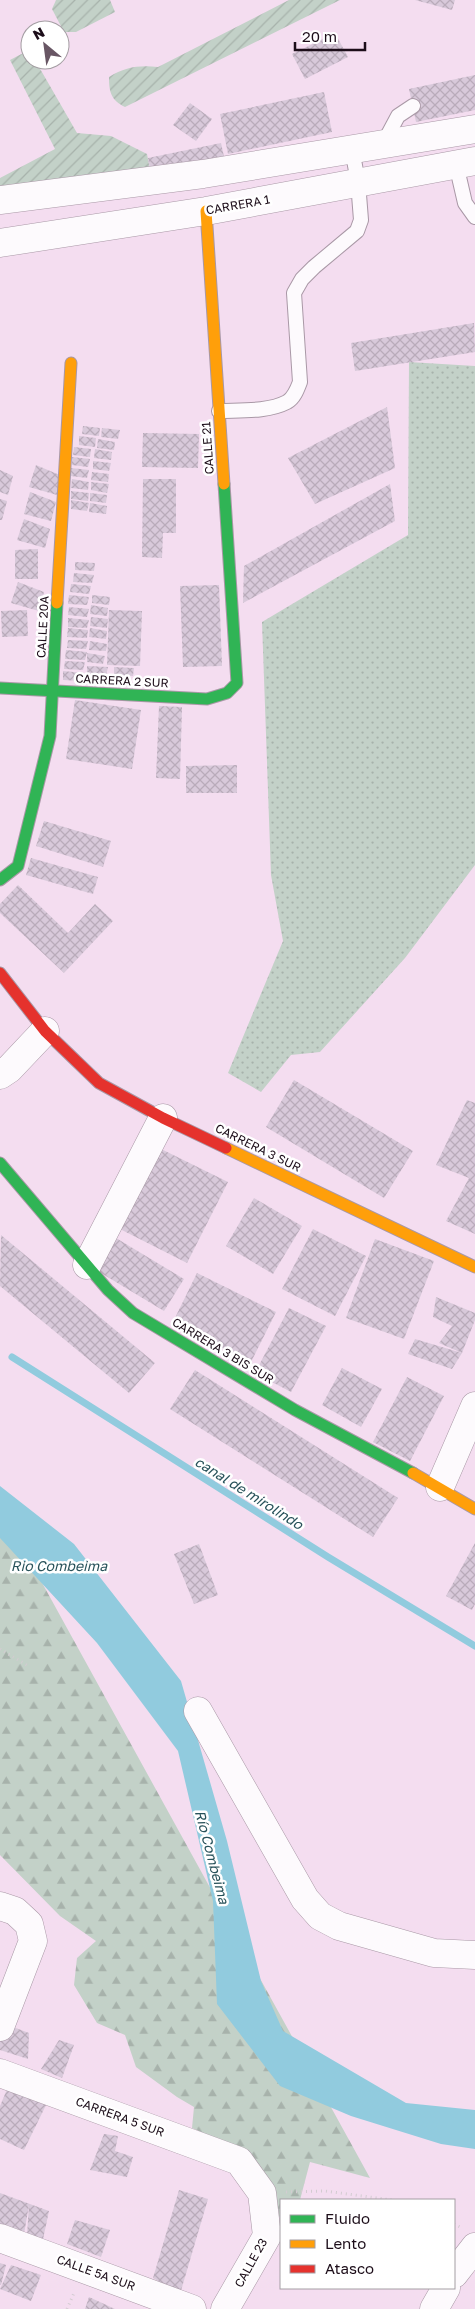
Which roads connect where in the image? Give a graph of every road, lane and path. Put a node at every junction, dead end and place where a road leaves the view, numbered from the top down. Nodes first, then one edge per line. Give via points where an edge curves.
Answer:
1 (413, 106) dead end
2 (475, 129) edge
3 (383, 144) junction
4 (352, 150) junction
5 (466, 162) edge
6 (358, 182) junction
7 (0, 200) edge
8 (206, 211) junction
9 (475, 217) edge
10 (0, 243) edge
11 (71, 363) dead end
12 (219, 411) junction
13 (237, 683) joint
14 (0, 688) edge
15 (53, 690) junction
16 (0, 880) edge
17 (0, 973) edge
18 (45, 1031) junction
19 (0, 1075) edge
20 (164, 1118) junction
21 (0, 1163) edge
22 (88, 1265) junction
23 (475, 1267) edge
24 (475, 1406) edge
25 (440, 1487) junction
26 (475, 1509) edge
27 (0, 1649) edge
28 (30, 1667) dead end
29 (198, 1711) dead end
30 (0, 1906) edge
31 (475, 1955) edge
32 (0, 2027) edge
33 (0, 2073) edge
34 (240, 2161) joint
35 (262, 2193) junction
36 (385, 2199) edge
37 (0, 2238) edge
38 (475, 2247) edge
39 (455, 2273) edge
40 (445, 2289) edge
41 (192, 2309) edge
42 (225, 2309) edge
43 (434, 2309) edge

1 - 3 lane via 398,116
2 - 3 street
3 - 4 street
4 - 6 lane
4 - 7 street via 203,174
5 - 6 street, CARRERA 1
5 - 9 lane via 464,203
6 - 8 street, CARRERA 1
6 - 12 lane via 361,220 357,231 314,267 294,293 300,382 296,393 288,402 274,407
8 - 10 street, CARRERA 1
8 - 12 street, CALLE 21
11 - 15 street, CALLE 20A
12 - 13 street, CALLE 21
13 - 15 street, CARRERA 2 SUR via 227,693 206,699
14 - 15 street, CARRERA 2 SUR
15 - 16 street, CALLE 20A via 50,736 18,866
17 - 18 street, CARRERA 3 SUR
18 - 19 street
18 - 20 street, CARRERA 3 SUR via 98,1083
20 - 22 street
20 - 23 street, CARRERA 3 SUR
21 - 22 street, CARRERA 3 BIS SUR
22 - 25 street, CARRERA 3 BIS SUR via 108,1290 134,1313 295,1410
24 - 25 street
25 - 26 street, CARRERA 3 BIS SUR
27 - 28 path
29 - 31 street via 305,1899 320,1916 339,1926 434,1953
30 - 32 street via 15,1911 29,1924 32,1941
33 - 34 street, CARRERA 5 SUR
34 - 35 street, CALLE 23
35 - 36 path via 325,2191
35 - 42 street, CALLE 23 via 267,2236
37 - 41 street, CALLE 5A SUR
38 - 39 street
40 - 43 street

